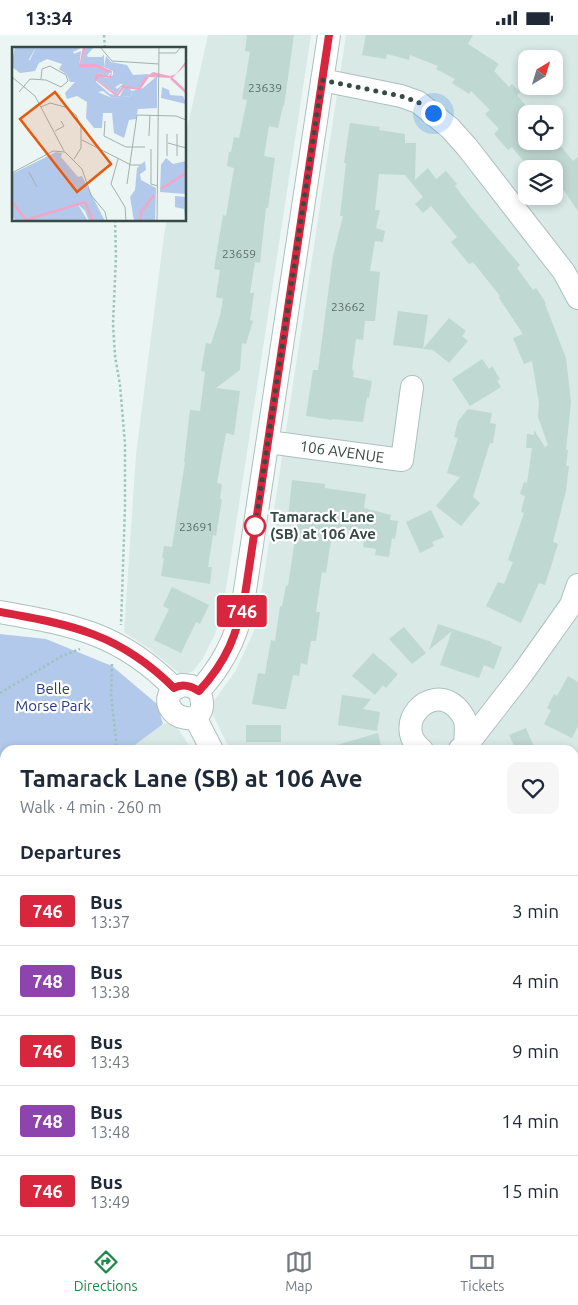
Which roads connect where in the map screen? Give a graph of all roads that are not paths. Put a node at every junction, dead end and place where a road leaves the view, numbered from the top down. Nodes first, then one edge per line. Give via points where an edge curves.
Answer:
1 (329, 35) edge
2 (322, 80) junction
3 (578, 298) edge
4 (412, 387) dead end
5 (268, 442) junction
6 (578, 585) edge
7 (0, 612) edge
8 (174, 688) junction
9 (199, 691) junction
10 (195, 717) junction
11 (209, 745) edge
12 (418, 745) edge
13 (464, 745) edge
14 (466, 745) edge

1 - 2 street
2 - 3 street via 401,96 418,102 433,113 467,147 564,272
2 - 5 street
4 - 5 street, 106 AVENUE via 402,460
5 - 9 street via 240,617 219,668
6 - 14 street via 571,605 522,675
7 - 8 street via 62,624 111,641 147,663
8 - 9 street via 187,685
8 - 10 street via 168,701 175,714 180,718
9 - 10 street via 203,705
10 - 11 street
12 - 13 street via 411,733 413,715 419,707 435,700 453,704 460,711 466,727

